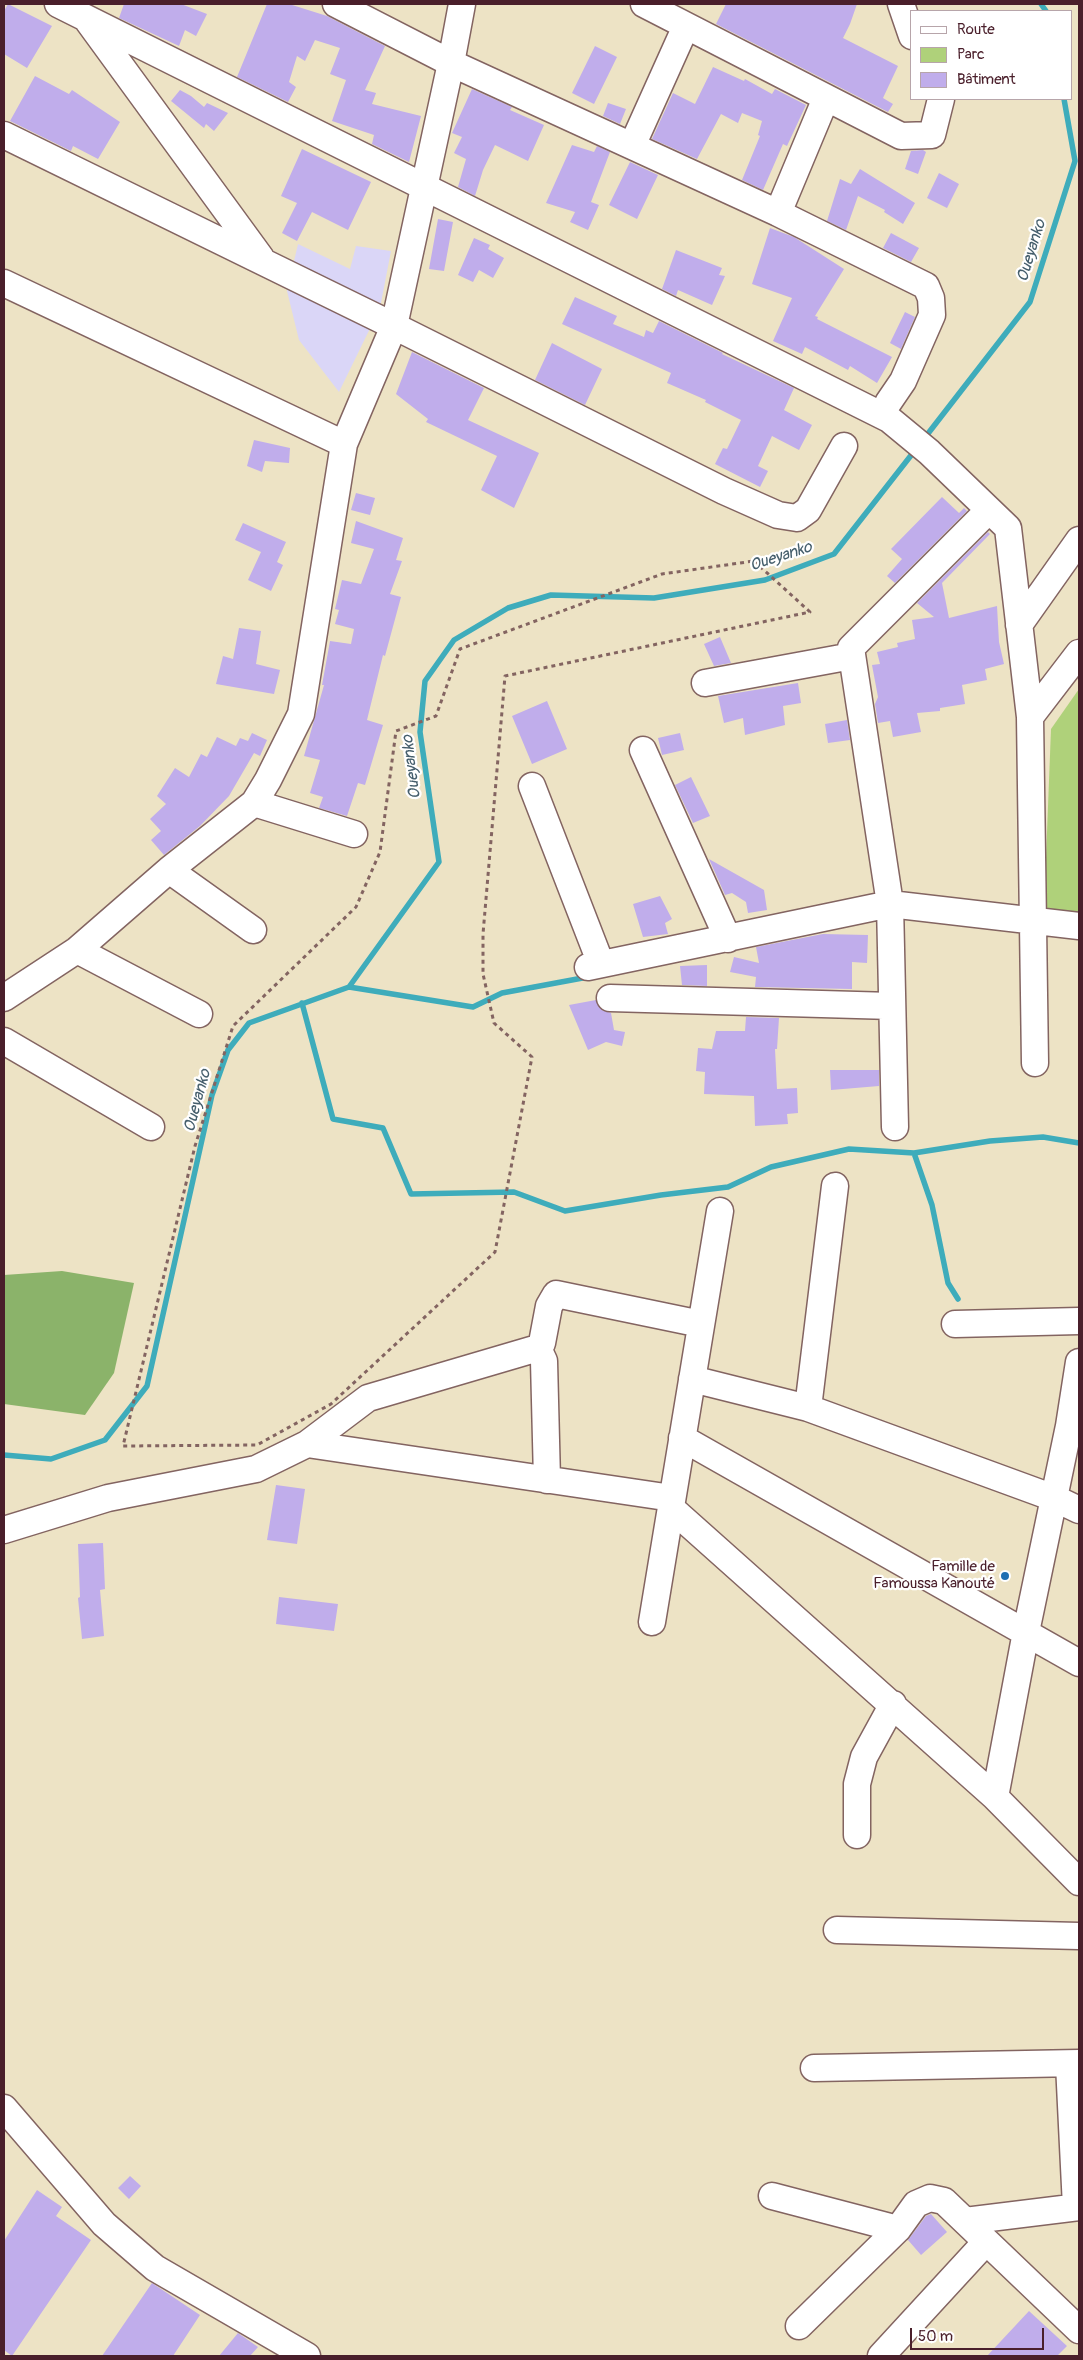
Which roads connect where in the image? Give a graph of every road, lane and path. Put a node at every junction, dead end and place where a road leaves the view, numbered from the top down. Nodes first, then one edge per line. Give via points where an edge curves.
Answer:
1 (58, 4) edge
2 (336, 4) edge
3 (462, 4) edge
4 (644, 4) edge
5 (901, 4) edge
6 (81, 10) edge
7 (686, 26) junction
8 (910, 30) edge
9 (451, 63) junction
10 (826, 98) junction
11 (941, 100) edge
12 (4, 135) edge
13 (632, 146) junction
14 (424, 185) junction
15 (778, 212) junction
16 (264, 262) junction
17 (4, 283) edge
18 (394, 326) junction
19 (889, 411) junction
20 (344, 444) junction
21 (844, 446) dead end
22 (989, 510) junction
23 (1079, 540) edge
24 (1019, 625) junction
25 (1079, 653) edge
26 (852, 656) junction
27 (705, 683) dead end
28 (1030, 717) junction
29 (643, 750) dead end
30 (532, 786) dead end
31 (254, 802) junction
32 (354, 834) dead end
33 (170, 870) junction
34 (890, 904) junction
35 (1033, 920) junction
36 (1079, 926) edge
37 (254, 930) dead end
38 (728, 939) junction
39 (77, 950) junction
40 (4, 998) edge
41 (610, 998) dead end
42 (892, 1006) junction
43 (199, 1014) dead end
44 (4, 1041) edge
45 (1035, 1063) dead end
46 (151, 1127) dead end
47 (894, 1127) dead end
48 (835, 1186) dead end
49 (720, 1211) dead end
50 (1079, 1321) edge
51 (701, 1324) junction
52 (955, 1324) dead end
53 (538, 1348) junction
54 (1079, 1362) edge
55 (692, 1379) junction
56 (808, 1408) junction
57 (1074, 1426) edge
58 (682, 1438) junction
59 (307, 1444) junction
60 (123, 1446) joint
61 (547, 1480) junction
62 (1054, 1498) junction
63 (671, 1503) junction
64 (1079, 1510) edge
65 (4, 1530) edge
66 (652, 1622) dead end
67 (1026, 1632) junction
68 (1079, 1664) edge
69 (893, 1704) junction
70 (995, 1797) junction
71 (857, 1835) dead end
72 (1079, 1882) edge
73 (837, 1930) dead end
74 (1079, 1936) edge
75 (1074, 2064) edge
76 (814, 2068) dead end
77 (4, 2108) edge
78 (772, 2196) dead end
79 (1078, 2207) edge
80 (965, 2221) junction
81 (898, 2230) junction
82 (985, 2243) junction
83 (799, 2326) dead end
84 (1079, 2330) edge
85 (307, 2356) edge
86 (881, 2356) edge

1 - 6 street
2 - 9 street
3 - 9 street
4 - 7 street
5 - 8 street
6 - 14 street
6 - 16 street
7 - 10 street
7 - 13 street
9 - 13 street
9 - 14 street
10 - 11 street via 901,136 932,135
10 - 15 street
12 - 16 street
13 - 15 street
14 - 18 street
14 - 19 street
15 - 19 street via 926,286 931,298 932,316
16 - 18 street
17 - 20 street
18 - 20 street
18 - 21 street via 715,487 778,515 797,518 808,510
19 - 22 street
20 - 31 street via 301,714
22 - 24 street via 1008,528
22 - 26 street via 851,648
23 - 24 street
24 - 28 street
25 - 28 street
26 - 27 street
26 - 34 street
28 - 35 street
29 - 38 street
30 - 38 street via 594,966
31 - 32 street
31 - 33 street
33 - 37 street
33 - 39 street
34 - 35 street
34 - 38 street
34 - 42 street
35 - 36 street
35 - 45 street
39 - 40 street
39 - 43 street
41 - 42 street
42 - 47 street
44 - 46 street
48 - 56 street
49 - 51 street
50 - 52 street
51 - 53 street via 556,1294 549,1306 542,1343
51 - 55 street
53 - 59 street via 368,1398
53 - 61 street via 544,1361
54 - 57 street
55 - 56 street
55 - 58 street
56 - 62 street
57 - 62 street
58 - 63 street
58 - 67 street
59 - 61 street
59 - 65 street via 256,1469 108,1498
60 - 60 path via 257,1445 331,1404 494,1252 532,1057 494,1023 483,974 484,924 506,676 810,612 754,561 662,574 460,649 436,716 396,732 380,852 356,907 233,1026 195,1146
61 - 63 street
62 - 64 street
62 - 67 street
63 - 66 street
63 - 69 street
67 - 68 street
67 - 70 street
69 - 70 street
69 - 71 street via 864,1757 858,1784
70 - 72 street
73 - 74 street
75 - 76 street
75 - 79 street
77 - 85 street via 104,2224 154,2268
78 - 81 street
79 - 80 street
80 - 81 street via 944,2201 930,2198 916,2204
80 - 82 street
81 - 83 street
82 - 84 street
82 - 86 street

